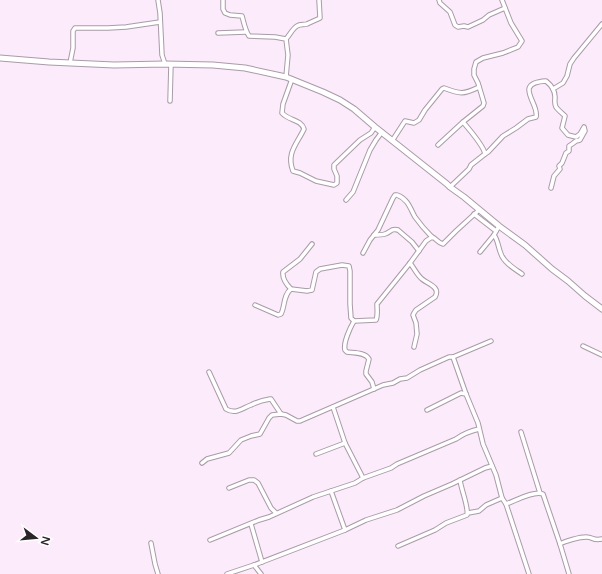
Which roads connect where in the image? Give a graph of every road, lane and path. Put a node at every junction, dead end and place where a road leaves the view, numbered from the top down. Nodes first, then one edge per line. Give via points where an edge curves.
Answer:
1 (158, 0) edge
2 (223, 0) edge
3 (319, 0) edge
4 (439, 0) edge
5 (502, 0) edge
6 (505, 8) junction
7 (160, 22) junction
8 (602, 24) edge
9 (246, 32) junction
10 (218, 33) dead end
11 (286, 39) junction
12 (0, 58) edge
13 (70, 63) junction
14 (165, 64) junction
15 (171, 64) junction
16 (286, 77) junction
17 (292, 79) junction
18 (479, 87) junction
19 (553, 89) junction
20 (170, 101) dead end
21 (463, 122) junction
22 (375, 127) junction
23 (382, 132) junction
24 (392, 141) junction
25 (438, 145) dead end
26 (485, 154) junction
27 (450, 187) junction
28 (551, 188) dead end
29 (346, 200) dead end
30 (479, 210) junction
31 (474, 214) junction
32 (499, 226) junction
33 (495, 233) junction
34 (374, 235) junction
35 (432, 237) junction
36 (312, 244) dead end
37 (419, 251) junction
38 (480, 252) dead end
39 (363, 253) dead end
40 (410, 263) junction
41 (522, 274) dead end
42 (291, 289) junction
43 (255, 305) dead end
44 (602, 309) edge
45 (354, 321) junction
46 (491, 341) dead end
47 (583, 346) dead end
48 (414, 347) dead end
49 (602, 354) edge
50 (453, 357) junction
51 (209, 372) dead end
52 (374, 389) junction
53 (466, 394) junction
54 (333, 407) junction
55 (427, 410) dead end
56 (281, 414) junction
57 (479, 430) junction
58 (521, 432) dead end
59 (345, 443) junction
60 (316, 454) dead end
61 (202, 463) dead end
62 (492, 466) junction
63 (363, 478) junction
64 (460, 480) junction
65 (229, 488) dead end
66 (331, 491) junction
67 (540, 493) junction
68 (502, 498) junction
69 (506, 504) junction
70 (276, 513) junction
71 (468, 513) junction
72 (251, 524) junction
73 (345, 530) junction
74 (602, 539) edge
75 (210, 540) dead end
76 (151, 543) dead end
77 (560, 544) junction
78 (398, 546) dead end
79 (262, 562) junction
80 (254, 566) junction
81 (158, 574) edge
82 (227, 574) edge
83 (261, 574) edge
84 (529, 574) edge
85 (569, 574) edge

1 - 7 street
2 - 9 street via 225,13 242,16
3 - 11 street via 320,18 296,26
4 - 6 street via 450,12 458,27 468,27
5 - 6 street
6 - 18 street via 521,38 521,43 518,47 477,61 474,75
7 - 13 street via 126,27 75,28
7 - 14 street
8 - 19 street via 570,64 563,83
9 - 10 street
9 - 11 street via 248,36
11 - 16 street
12 - 13 street
13 - 14 street
14 - 15 street
15 - 16 street via 245,68
15 - 20 street
16 - 17 street
17 - 22 street via 340,100
17 - 22 street via 282,113 304,125 291,152 293,171 316,181 334,185 338,176 334,165
18 - 21 street via 484,104
18 - 24 street via 465,93 442,89 419,120 414,123 405,121
19 - 26 street via 546,80 535,82 529,94 536,117 528,118 503,136
19 - 28 street via 555,106 565,116 562,128 567,134 576,136 584,128 585,131 580,140 569,146
21 - 25 street
21 - 26 street
22 - 23 street
23 - 24 street
23 - 29 street via 370,150 353,192
24 - 27 street
26 - 27 street
27 - 30 street
30 - 31 street
30 - 32 street
31 - 33 street
31 - 35 street via 443,244
32 - 33 street
32 - 44 street
33 - 38 street
33 - 41 street via 501,255
34 - 35 street via 397,195 406,200 414,215
34 - 37 street via 398,230
34 - 39 street
35 - 37 street
36 - 42 street via 300,259 283,272 282,277
37 - 40 street
40 - 45 street via 377,304 376,320
40 - 48 street via 422,279 434,286 437,292 435,297 413,315 417,334
42 - 43 street via 286,295 281,314
42 - 45 street via 312,290 316,272 320,269 349,266 350,314
45 - 52 street via 344,347 347,352 368,357 366,374
46 - 50 street
47 - 49 street
50 - 52 street via 407,378
50 - 53 street
51 - 56 street via 226,409 239,411 248,405 270,398
52 - 54 street
53 - 55 street
53 - 57 street
54 - 56 street via 300,421
54 - 59 street
56 - 61 street via 272,415 260,434 241,440 228,453
57 - 62 street
57 - 63 street
58 - 67 street
59 - 60 street
59 - 63 street
62 - 64 street
62 - 68 street
63 - 66 street
64 - 71 street
64 - 73 street via 399,509
65 - 70 street via 254,480
66 - 70 street
66 - 73 street
67 - 69 street
67 - 77 street via 544,496
68 - 69 street
68 - 71 street via 479,511
69 - 84 street
70 - 72 street
71 - 78 street
72 - 75 street
72 - 79 street
73 - 79 street
74 - 77 street via 588,537
76 - 81 street
77 - 85 street
79 - 80 street
80 - 82 street
80 - 83 street

